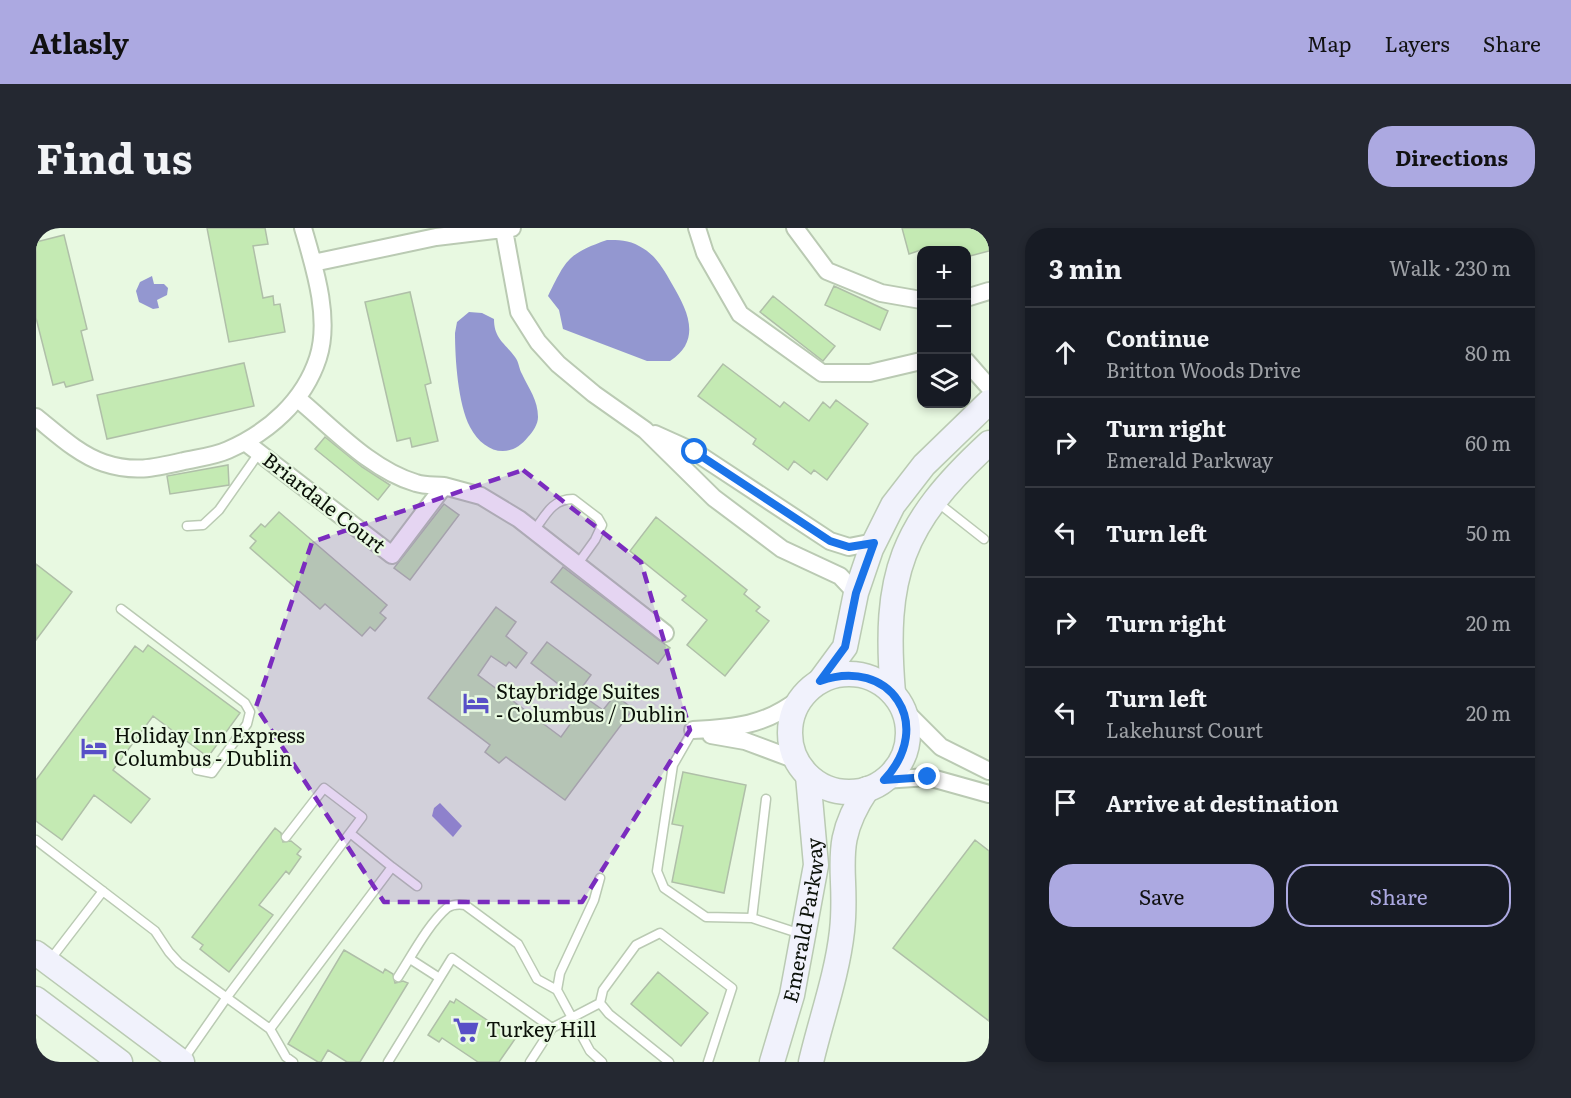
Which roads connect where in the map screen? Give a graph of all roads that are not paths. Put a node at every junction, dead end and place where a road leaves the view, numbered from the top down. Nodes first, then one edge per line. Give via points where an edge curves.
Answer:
1 (303, 228) edge
2 (697, 228) edge
3 (795, 228) edge
4 (508, 229) edge
5 (313, 263) junction
6 (989, 291) edge
7 (971, 296) edge
8 (917, 299) edge
9 (917, 362) edge
10 (971, 367) edge
11 (989, 387) edge
12 (298, 399) junction
13 (989, 402) edge
14 (36, 417) edge
15 (645, 430) junction
16 (245, 442) junction
17 (989, 443) edge
18 (259, 453) junction
19 (444, 486) junction
20 (936, 501) junction
21 (187, 526) dead end
22 (534, 531) junction
23 (984, 539) dead end
24 (874, 543) junction
25 (577, 565) junction
26 (856, 593) junction
27 (121, 609) dead end
28 (664, 633) dead end
29 (820, 681) junction
30 (800, 699) junction
31 (898, 702) junction
32 (693, 730) junction
33 (802, 768) junction
34 (197, 770) dead end
35 (989, 771) edge
36 (876, 785) junction
37 (989, 794) edge
38 (766, 800) dead end
39 (350, 833) junction
40 (286, 837) dead end
41 (36, 840) edge
42 (392, 867) junction
43 (600, 878) dead end
44 (417, 886) dead end
45 (103, 891) junction
46 (752, 918) junction
47 (804, 935) junction
48 (42, 957) edge
49 (410, 959) junction
50 (398, 977) dead end
51 (438, 977) junction
52 (557, 990) junction
53 (226, 997) junction
54 (36, 999) edge
55 (600, 1003) junction
56 (572, 1020) junction
57 (552, 1028) junction
58 (270, 1029) junction
59 (120, 1062) edge
60 (182, 1062) edge
61 (293, 1062) edge
62 (388, 1062) edge
63 (530, 1062) edge
64 (602, 1062) edge
65 (669, 1062) edge
66 (708, 1062) edge
67 (772, 1062) edge
68 (811, 1062) edge

1 - 5 street
2 - 9 street via 705,253 740,314 822,373 870,373
3 - 8 street via 827,271 881,292
4 - 5 street via 436,237
4 - 15 street via 519,312 538,342 594,394
5 - 12 street via 321,337 318,357
6 - 7 street
10 - 11 street
12 - 16 street
12 - 19 street via 392,473 417,484
13 - 24 main road via 924,465 893,505
14 - 16 street via 102,463 142,471 226,451
15 - 24 street via 695,452 830,541 849,547
15 - 26 street via 714,498 782,549 840,576
16 - 18 street, Briardale Court
17 - 20 main road
18 - 19 street, Briardale Court via 392,555
18 - 21 lane via 219,510 203,525
19 - 22 street via 482,496
20 - 23 lane
20 - 31 main road via 920,519 902,554 894,589 888,644
22 - 25 street
22 - 25 lane via 560,501 573,499 587,509 602,525
24 - 26 main road
25 - 28 street
26 - 29 main road via 845,647
27 - 34 lane via 245,703 250,712 247,724 213,773
29 - 30 main road
29 - 31 main road via 839,674 858,674 877,681
30 - 32 street via 781,713 743,726
30 - 33 main road via 789,729 791,745
31 - 35 street via 941,747
31 - 36 main road via 908,729 906,748 898,766
32 - 33 street via 745,741
32 - 46 lane via 673,765 657,872 664,888 706,916
33 - 36 main road via 821,785 836,790 851,792
33 - 47 main road, Emerald Parkway via 816,865
36 - 37 street via 928,777
36 - 68 main road, Emerald Parkway via 849,817 843,837 842,932
38 - 46 lane
39 - 40 lane via 362,817 324,789
39 - 42 lane
39 - 53 lane
41 - 45 lane
42 - 44 lane
42 - 58 lane
43 - 52 lane via 594,900 560,973
45 - 48 lane
45 - 53 lane via 156,931 179,963
46 - 47 lane
47 - 67 main road, Emerald Parkway via 792,995
48 - 60 main road
49 - 50 lane
49 - 51 lane
49 - 52 lane via 447,908 456,903 465,905 518,944 537,979
51 - 57 lane via 452,958
51 - 62 lane
52 - 56 lane
53 - 58 lane
53 - 60 lane
54 - 59 main road
55 - 56 lane
55 - 65 lane
55 - 66 lane via 603,990 636,945 660,933 732,988
56 - 57 lane
56 - 64 lane via 590,1051
57 - 63 lane
58 - 61 lane

